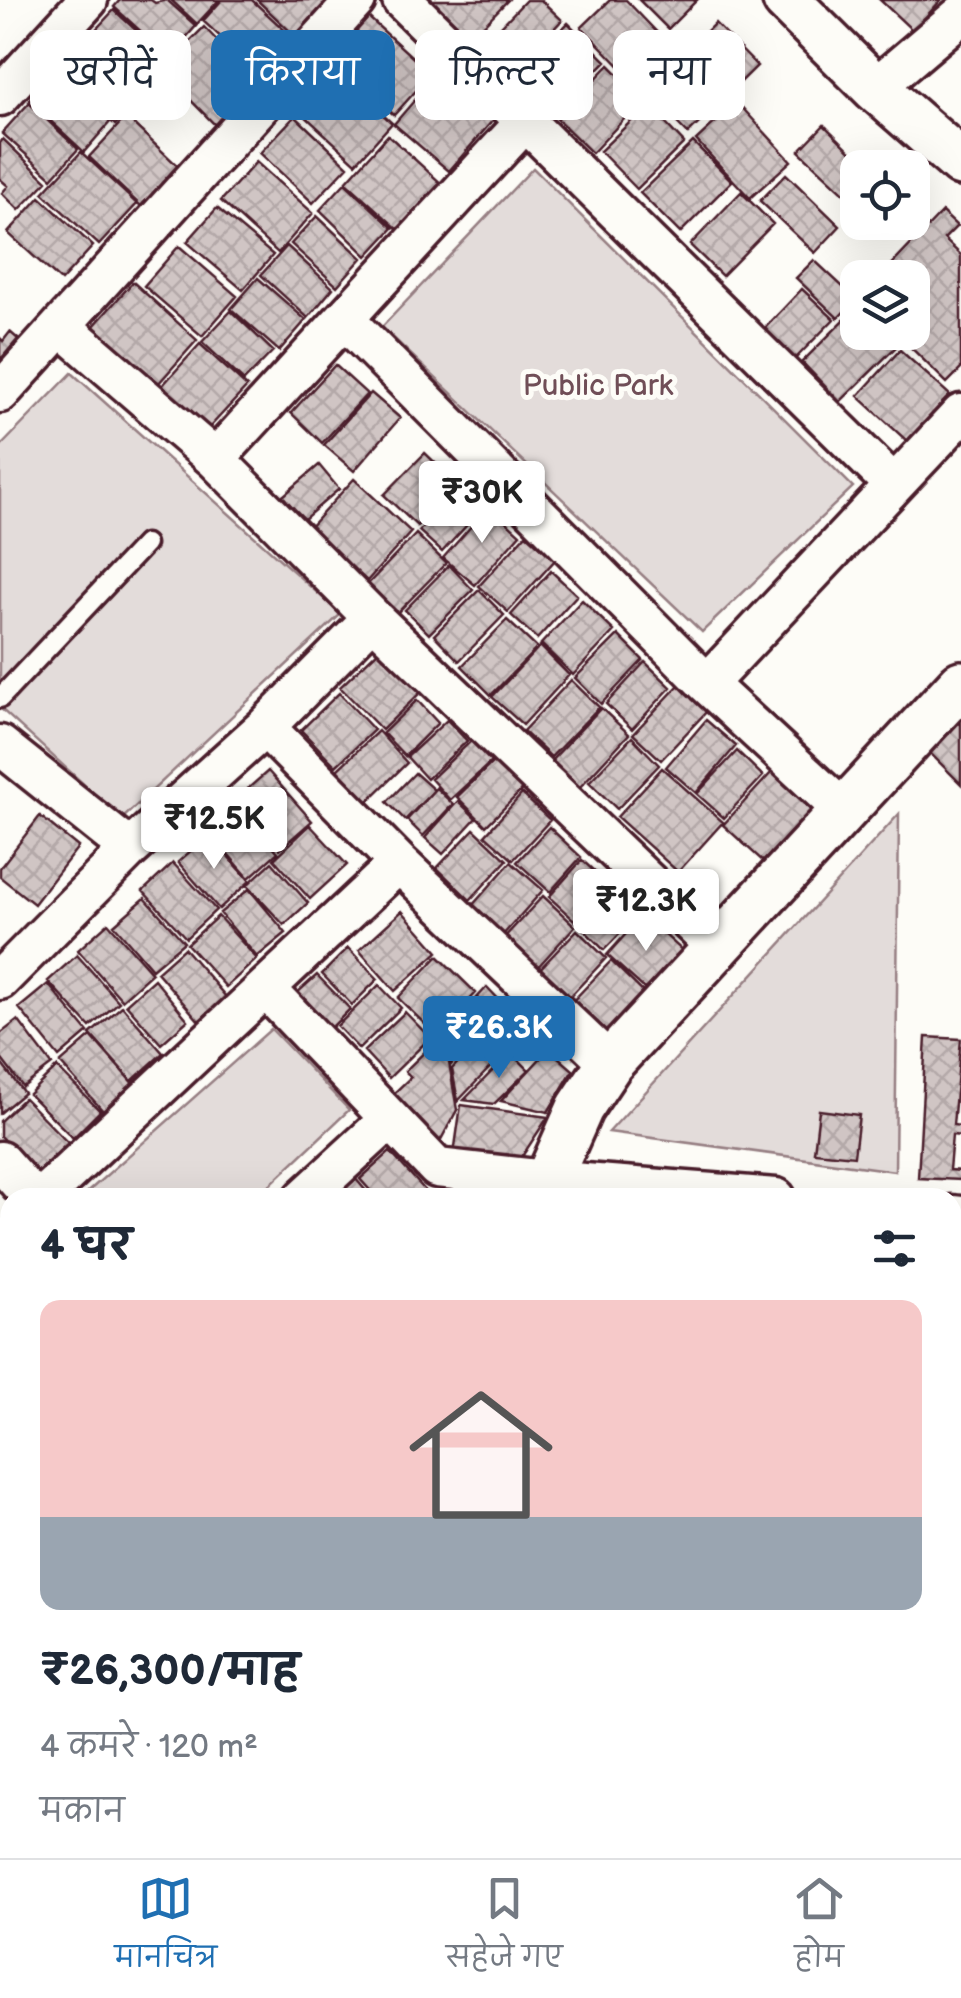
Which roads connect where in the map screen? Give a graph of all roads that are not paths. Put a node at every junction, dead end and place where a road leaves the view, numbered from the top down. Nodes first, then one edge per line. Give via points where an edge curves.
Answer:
1 (88, 0) edge
2 (356, 0) edge
3 (402, 0) edge
4 (786, 0) edge
5 (961, 15) edge
6 (875, 88) junction
7 (0, 96) edge
8 (526, 122) junction
9 (961, 163) edge
10 (344, 319) junction
11 (61, 326) junction
12 (0, 394) edge
13 (961, 414) edge
14 (215, 458) junction
15 (894, 485) junction
16 (145, 544) dead end
17 (373, 618) junction
18 (707, 684) junction
19 (961, 684) edge
20 (0, 698) edge
21 (264, 727) junction
22 (0, 745) edge
23 (844, 810) junction
24 (130, 850) junction
25 (400, 863) junction
26 (716, 947) junction
27 (0, 980) edge
28 (266, 989) junction
29 (610, 1063) junction
30 (390, 1119) junction
31 (0, 1161) edge
32 (24, 1188) edge
33 (52, 1188) edge
34 (315, 1188) edge
35 (538, 1188) edge
36 (543, 1188) edge

1 - 7 street
2 - 11 street
3 - 8 street
4 - 6 street
5 - 6 street
6 - 9 street
8 - 10 street
8 - 15 street
10 - 14 street
10 - 18 street
11 - 12 street
11 - 14 street
13 - 15 street
14 - 17 street
15 - 18 street
16 - 20 lane
17 - 21 street
17 - 26 street
18 - 23 street
19 - 23 street
21 - 24 street
21 - 25 street
22 - 24 street
23 - 26 street
24 - 27 street
25 - 28 street
25 - 29 street
26 - 29 street
28 - 30 street
28 - 33 street
29 - 36 street via 580,1108
30 - 34 street
30 - 35 street via 437,1168
31 - 32 street

